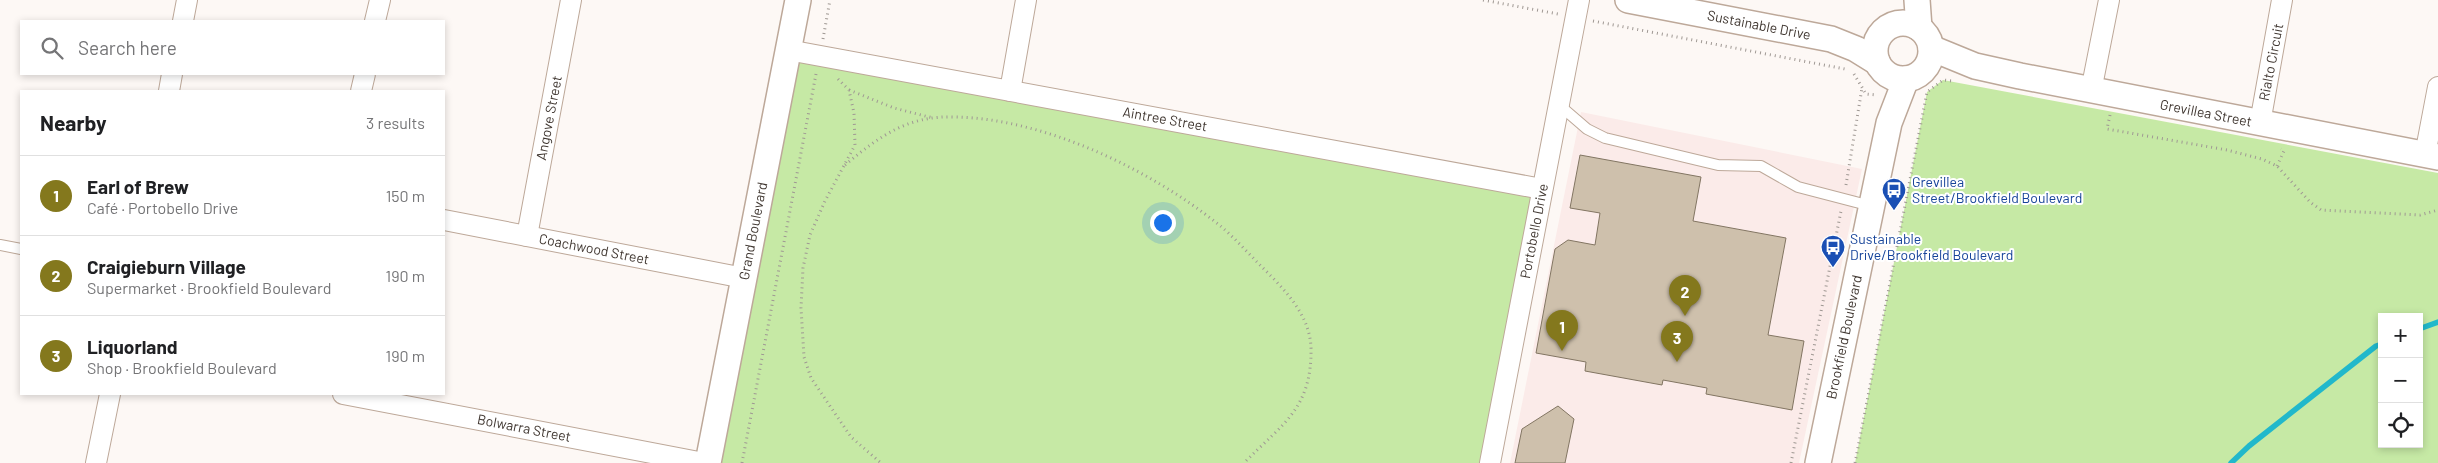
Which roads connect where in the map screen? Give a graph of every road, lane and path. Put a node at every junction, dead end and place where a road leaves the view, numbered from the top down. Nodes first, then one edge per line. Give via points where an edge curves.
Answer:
1 (187, 0) edge
2 (380, 0) edge
3 (571, 0) edge
4 (798, 0) edge
5 (830, 0) edge
6 (1026, 0) edge
7 (1484, 0) edge
8 (1628, 0) edge
9 (1906, 0) edge
10 (1918, 0) edge
11 (2109, 0) edge
12 (2282, 0) edge
13 (1703, 7) edge
14 (1577, 9) edge
15 (183, 20) edge
16 (376, 20) edge
17 (788, 50) junction
18 (818, 61) junction
19 (1901, 61) junction
20 (172, 75) edge
21 (365, 75) edge
22 (1968, 75) junction
23 (2438, 87) edge
24 (1862, 88) junction
25 (169, 90) edge
26 (361, 90) edge
27 (849, 90) junction
28 (1010, 91) junction
29 (2091, 91) junction
30 (1925, 103) junction
31 (1558, 104) junction
32 (940, 118) junction
33 (2260, 123) junction
34 (2107, 129) dead end
35 (2431, 156) edge
36 (845, 165) junction
37 (1542, 189) junction
38 (1843, 199) junction
39 (1872, 206) junction
40 (2438, 210) edge
41 (445, 220) edge
42 (528, 236) junction
43 (0, 245) edge
44 (20, 249) edge
45 (744, 278) junction
46 (110, 395) edge
47 (348, 395) edge
48 (96, 463) edge
49 (706, 463) edge
50 (742, 463) edge
51 (881, 463) edge
52 (1244, 463) edge
53 (1490, 463) edge
54 (1791, 463) edge
55 (1818, 463) edge
56 (1855, 463) edge

1 - 15 street
2 - 16 street
3 - 42 street, Angove Street
4 - 17 street, Grand Boulevard
5 - 18 path
6 - 28 street
7 - 14 path
8 - 13 street, Sustainable Drive
9 - 19 street, Brookfield Boulevard
10 - 19 street, Brookfield Boulevard
11 - 29 street
12 - 33 street, Rialto Circuit
13 - 19 street, Sustainable Drive via 1831,39 1856,50
14 - 24 path via 1852,71
14 - 31 street, Portobello Drive
17 - 18 street, Aintree Street
17 - 45 street, Grand Boulevard
18 - 27 path
18 - 28 street, Aintree Street
18 - 50 path
19 - 22 street, Grevillea Street
19 - 24 path via 1866,94
19 - 30 path
19 - 39 street, Brookfield Boulevard
20 - 25 street
21 - 26 street
22 - 29 street, Grevillea Street
22 - 30 path via 1943,80 1927,92
23 - 35 street
24 - 38 path
27 - 32 path via 923,117
27 - 36 path via 854,113 855,146
28 - 37 street, Aintree Street
29 - 33 street, Grevillea Street
30 - 56 path
31 - 37 street, Portobello Drive
31 - 38 lane via 1587,129 1605,138 1718,165 1761,166 1798,187
32 - 36 path via 910,122 878,138
32 - 52 path via 956,116 1025,126 1118,160 1168,188 1218,224 1280,286 1296,306 1308,330 1311,347 1309,376 1302,400 1292,417
33 - 35 street, Grevillea Street
34 - 40 path via 2262,158 2277,166 2321,210 2420,215
36 - 51 path via 810,235 803,268 801,308 804,357 811,378 851,437
37 - 53 street, Portobello Drive
38 - 39 lane
38 - 54 path
39 - 55 street, Brookfield Boulevard
41 - 42 street, Coachwood Street
42 - 45 street, Coachwood Street
43 - 44 lane
45 - 49 street, Grand Boulevard
46 - 48 street
47 - 49 street, Bolwarra Street

